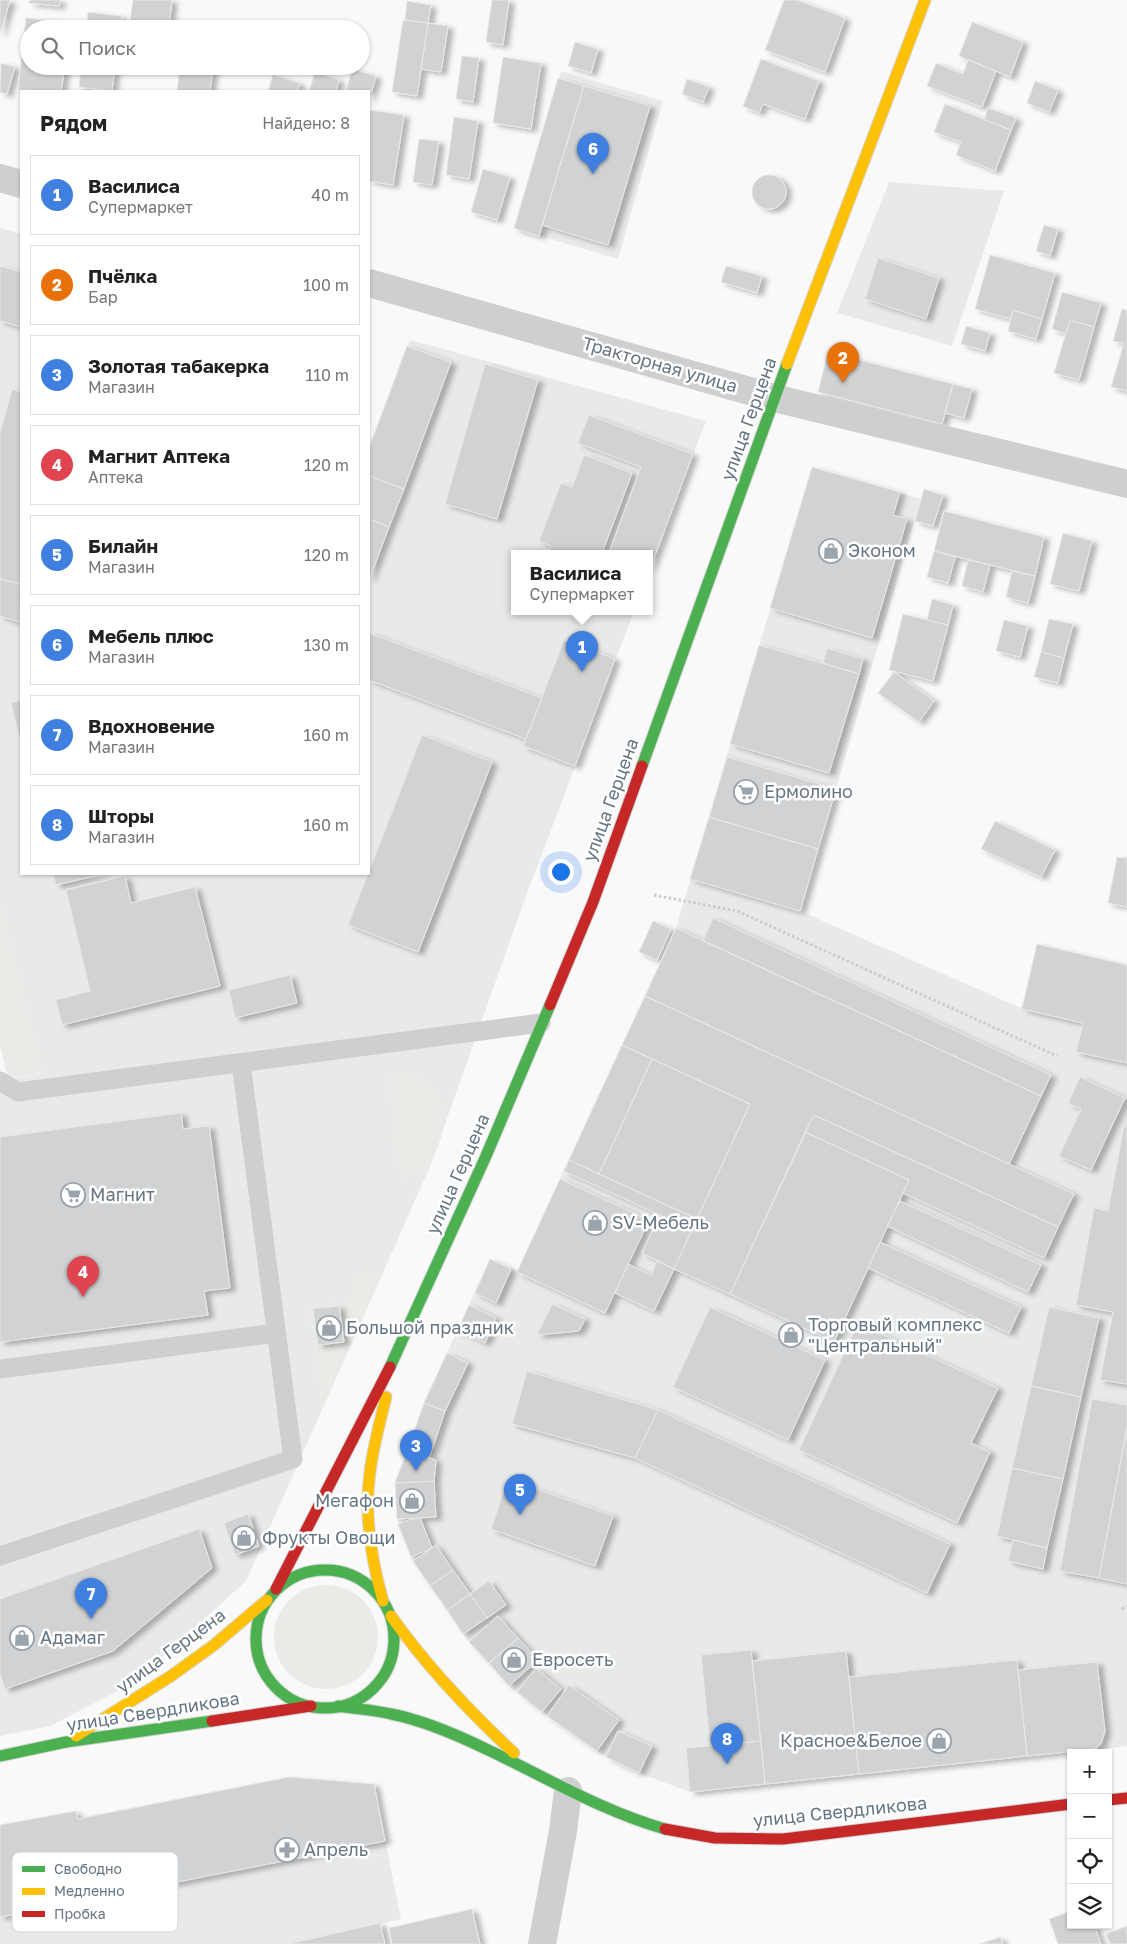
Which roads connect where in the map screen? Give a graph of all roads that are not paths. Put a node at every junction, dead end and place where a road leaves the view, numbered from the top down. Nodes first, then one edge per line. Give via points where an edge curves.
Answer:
1 (925, 0) edge
2 (0, 178) edge
3 (20, 184) edge
4 (370, 283) edge
5 (774, 398) junction
6 (1127, 484) edge
7 (541, 1023) junction
8 (241, 1063) junction
9 (0, 1081) edge
10 (276, 1333) junction
11 (397, 1354) junction
12 (0, 1369) edge
13 (0, 1552) edge
14 (276, 1589) junction
15 (268, 1600) junction
16 (383, 1601) junction
17 (389, 1612) junction
18 (311, 1706) junction
19 (338, 1706) junction
20 (66, 1742) junction
21 (0, 1756) edge
22 (536, 1772) junction
23 (568, 1791) junction
24 (1127, 1798) edge
25 (1112, 1800) edge
26 (1067, 1804) edge
27 (542, 1944) edge

1 - 5 street, улица Герцена
2 - 3 street
4 - 5 street, Тракторная улица
5 - 6 street, Тракторная улица
5 - 7 street, улица Герцена via 593,902
7 - 8 lane
7 - 11 street, улица Герцена via 486,1156
8 - 9 lane via 18,1092
8 - 10 lane
10 - 12 lane
10 - 13 lane via 293,1459
11 - 14 street, улица Герцена
11 - 16 street via 380,1421 368,1497 372,1552
14 - 15 street
14 - 16 street via 305,1573 339,1571 364,1581
15 - 18 street via 261,1611 256,1638 261,1665 286,1696
15 - 20 street, улица Герцена via 171,1676
16 - 17 street
17 - 19 street via 393,1625 393,1652 382,1678 363,1696
17 - 22 street via 410,1644 447,1687 483,1725
18 - 19 street
18 - 20 street, улица Свердликова
19 - 22 street, улица Свердликова via 392,1714 442,1730
20 - 21 street, улица Свердликова
22 - 23 street, улица Свердликова
23 - 26 street, улица Свердликова via 636,1821 672,1831 747,1839 783,1839
23 - 27 street
24 - 25 street

